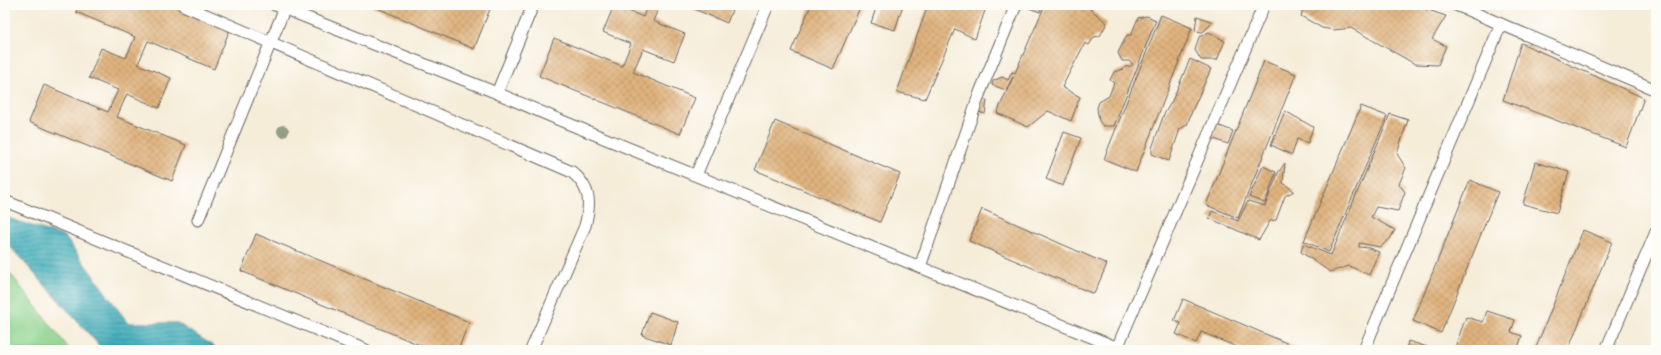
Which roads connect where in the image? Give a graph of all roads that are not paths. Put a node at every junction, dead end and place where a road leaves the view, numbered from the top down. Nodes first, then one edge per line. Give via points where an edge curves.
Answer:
1 (183, 5) edge
2 (533, 5) edge
3 (768, 5) edge
4 (1016, 5) edge
5 (1264, 5) edge
6 (1456, 5) edge
7 (282, 6) edge
8 (1501, 24) junction
9 (271, 43) junction
10 (1656, 90) edge
11 (497, 93) junction
12 (696, 175) junction
13 (5, 201) edge
14 (198, 220) dead end
15 (1656, 232) edge
16 (920, 267) junction
17 (1120, 349) edge
18 (366, 350) edge
19 (531, 350) edge
20 (1364, 350) edge
21 (1606, 350) edge

1 - 9 lane
2 - 11 lane
3 - 12 lane
4 - 16 lane via 979,95
5 - 17 lane
6 - 8 lane
7 - 9 lane
7 - 11 lane
8 - 10 lane
8 - 20 lane
9 - 14 lane
9 - 19 lane via 572,172 580,178 588,196 589,210 585,226
11 - 12 lane
12 - 16 lane
13 - 18 lane
15 - 21 lane
16 - 17 lane

